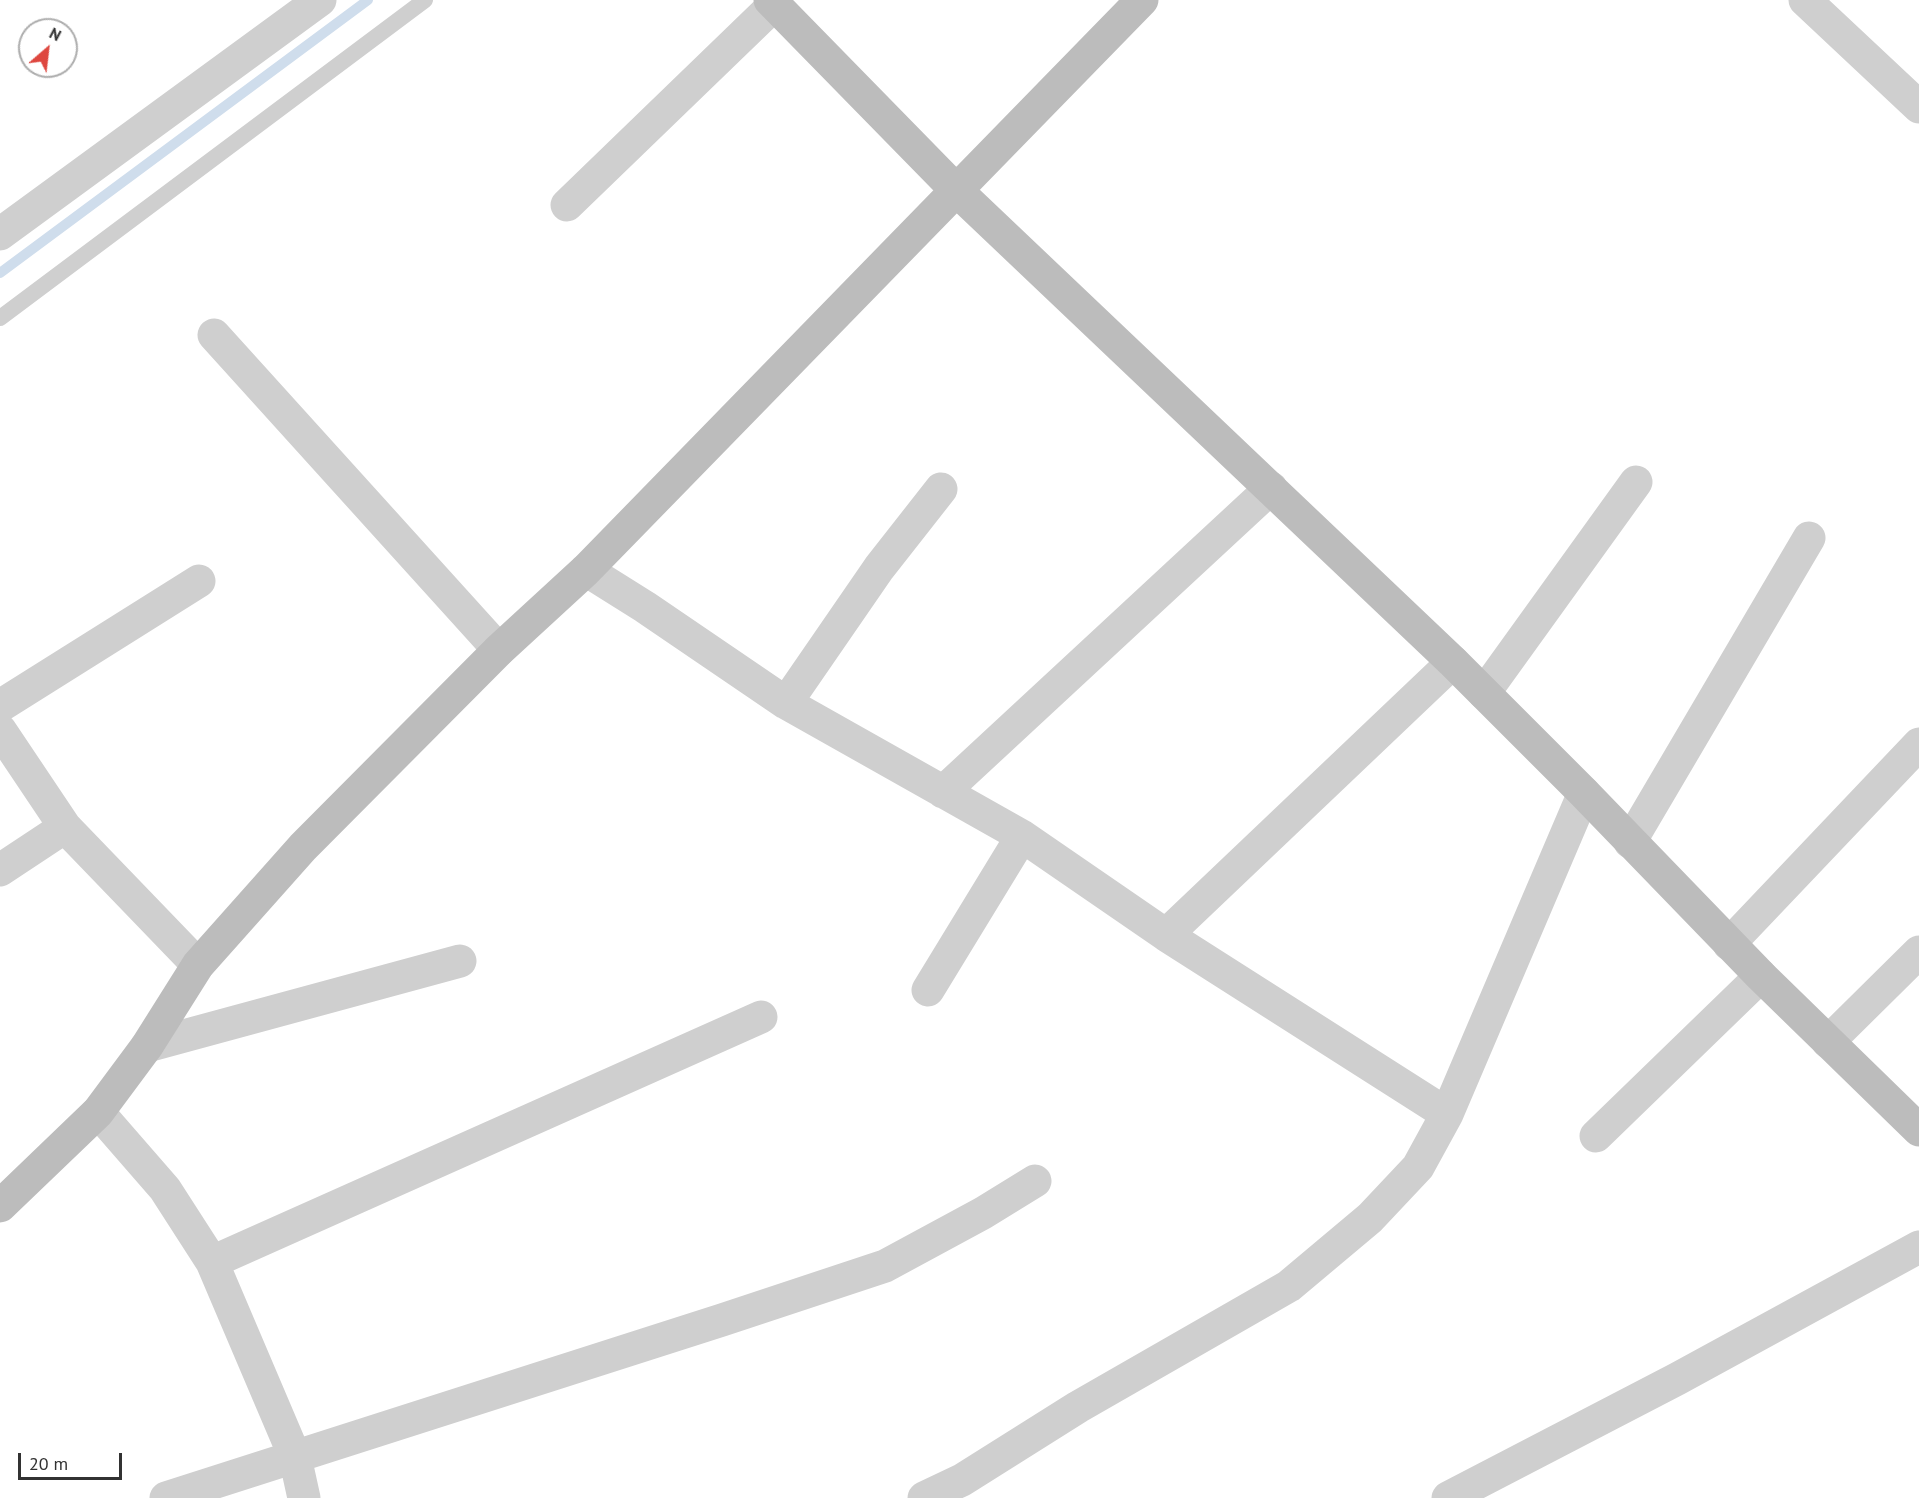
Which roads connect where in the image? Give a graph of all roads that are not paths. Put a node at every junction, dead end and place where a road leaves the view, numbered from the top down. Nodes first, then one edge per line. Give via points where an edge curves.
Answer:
1 (320, 0) edge
2 (425, 0) edge
3 (1142, 0) edge
4 (1805, 0) edge
5 (772, 2) edge
6 (1919, 107) edge
7 (955, 189) junction
8 (567, 205) dead end
9 (0, 234) edge
10 (0, 318) edge
11 (214, 335) dead end
12 (1636, 482) dead end
13 (1271, 488) junction
14 (942, 489) dead end
15 (1809, 538) dead end
16 (586, 570) junction
17 (199, 581) dead end
18 (499, 650) junction
19 (1453, 662) junction
20 (1484, 693) junction
21 (786, 703) junction
22 (0, 706) edge
23 (0, 730) edge
24 (1919, 744) edge
25 (943, 792) junction
26 (1584, 793) junction
27 (65, 827) junction
28 (1022, 836) junction
29 (1630, 842) junction
30 (0, 870) edge
31 (1166, 935) junction
32 (1729, 944) junction
33 (1919, 952) edge
34 (460, 961) dead end
35 (198, 965) junction
36 (1761, 976) junction
37 (928, 990) dead end
38 (761, 1017) dead end
39 (1828, 1042) junction
40 (147, 1046) junction
41 (98, 1112) junction
42 (1447, 1114) junction
43 (1919, 1130) edge
44 (1596, 1136) dead end
45 (1035, 1181) dead end
46 (0, 1206) edge
47 (1919, 1247) edge
48 (212, 1262) junction
49 (295, 1457) junction
50 (166, 1498) edge
51 (304, 1498) edge
52 (924, 1498) edge
53 (1448, 1498) edge

1 - 9 street
2 - 10 lane
3 - 7 street
4 - 6 street
5 - 7 street
5 - 8 street
7 - 13 street
7 - 16 street
11 - 18 street
12 - 20 street
13 - 19 street
13 - 25 street
14 - 21 street via 879,568
15 - 29 street
16 - 18 street
16 - 21 street
17 - 22 street
18 - 35 street via 303,847
19 - 20 street
19 - 31 street
20 - 26 street
21 - 25 street
23 - 27 street
24 - 32 street
25 - 28 street
26 - 29 street
26 - 42 street
27 - 30 street
27 - 35 street
28 - 31 street
28 - 37 street
29 - 32 street
31 - 42 street
32 - 36 street
33 - 39 street
34 - 40 street
35 - 40 street
36 - 39 street
36 - 44 street
38 - 48 street
39 - 43 street
40 - 41 street
41 - 46 street
41 - 48 street via 165,1189
42 - 52 street via 1418,1167 1370,1218 1289,1286 1078,1407 962,1480
45 - 49 street via 885,1266
47 - 53 street
48 - 49 street
49 - 50 street
49 - 51 street

